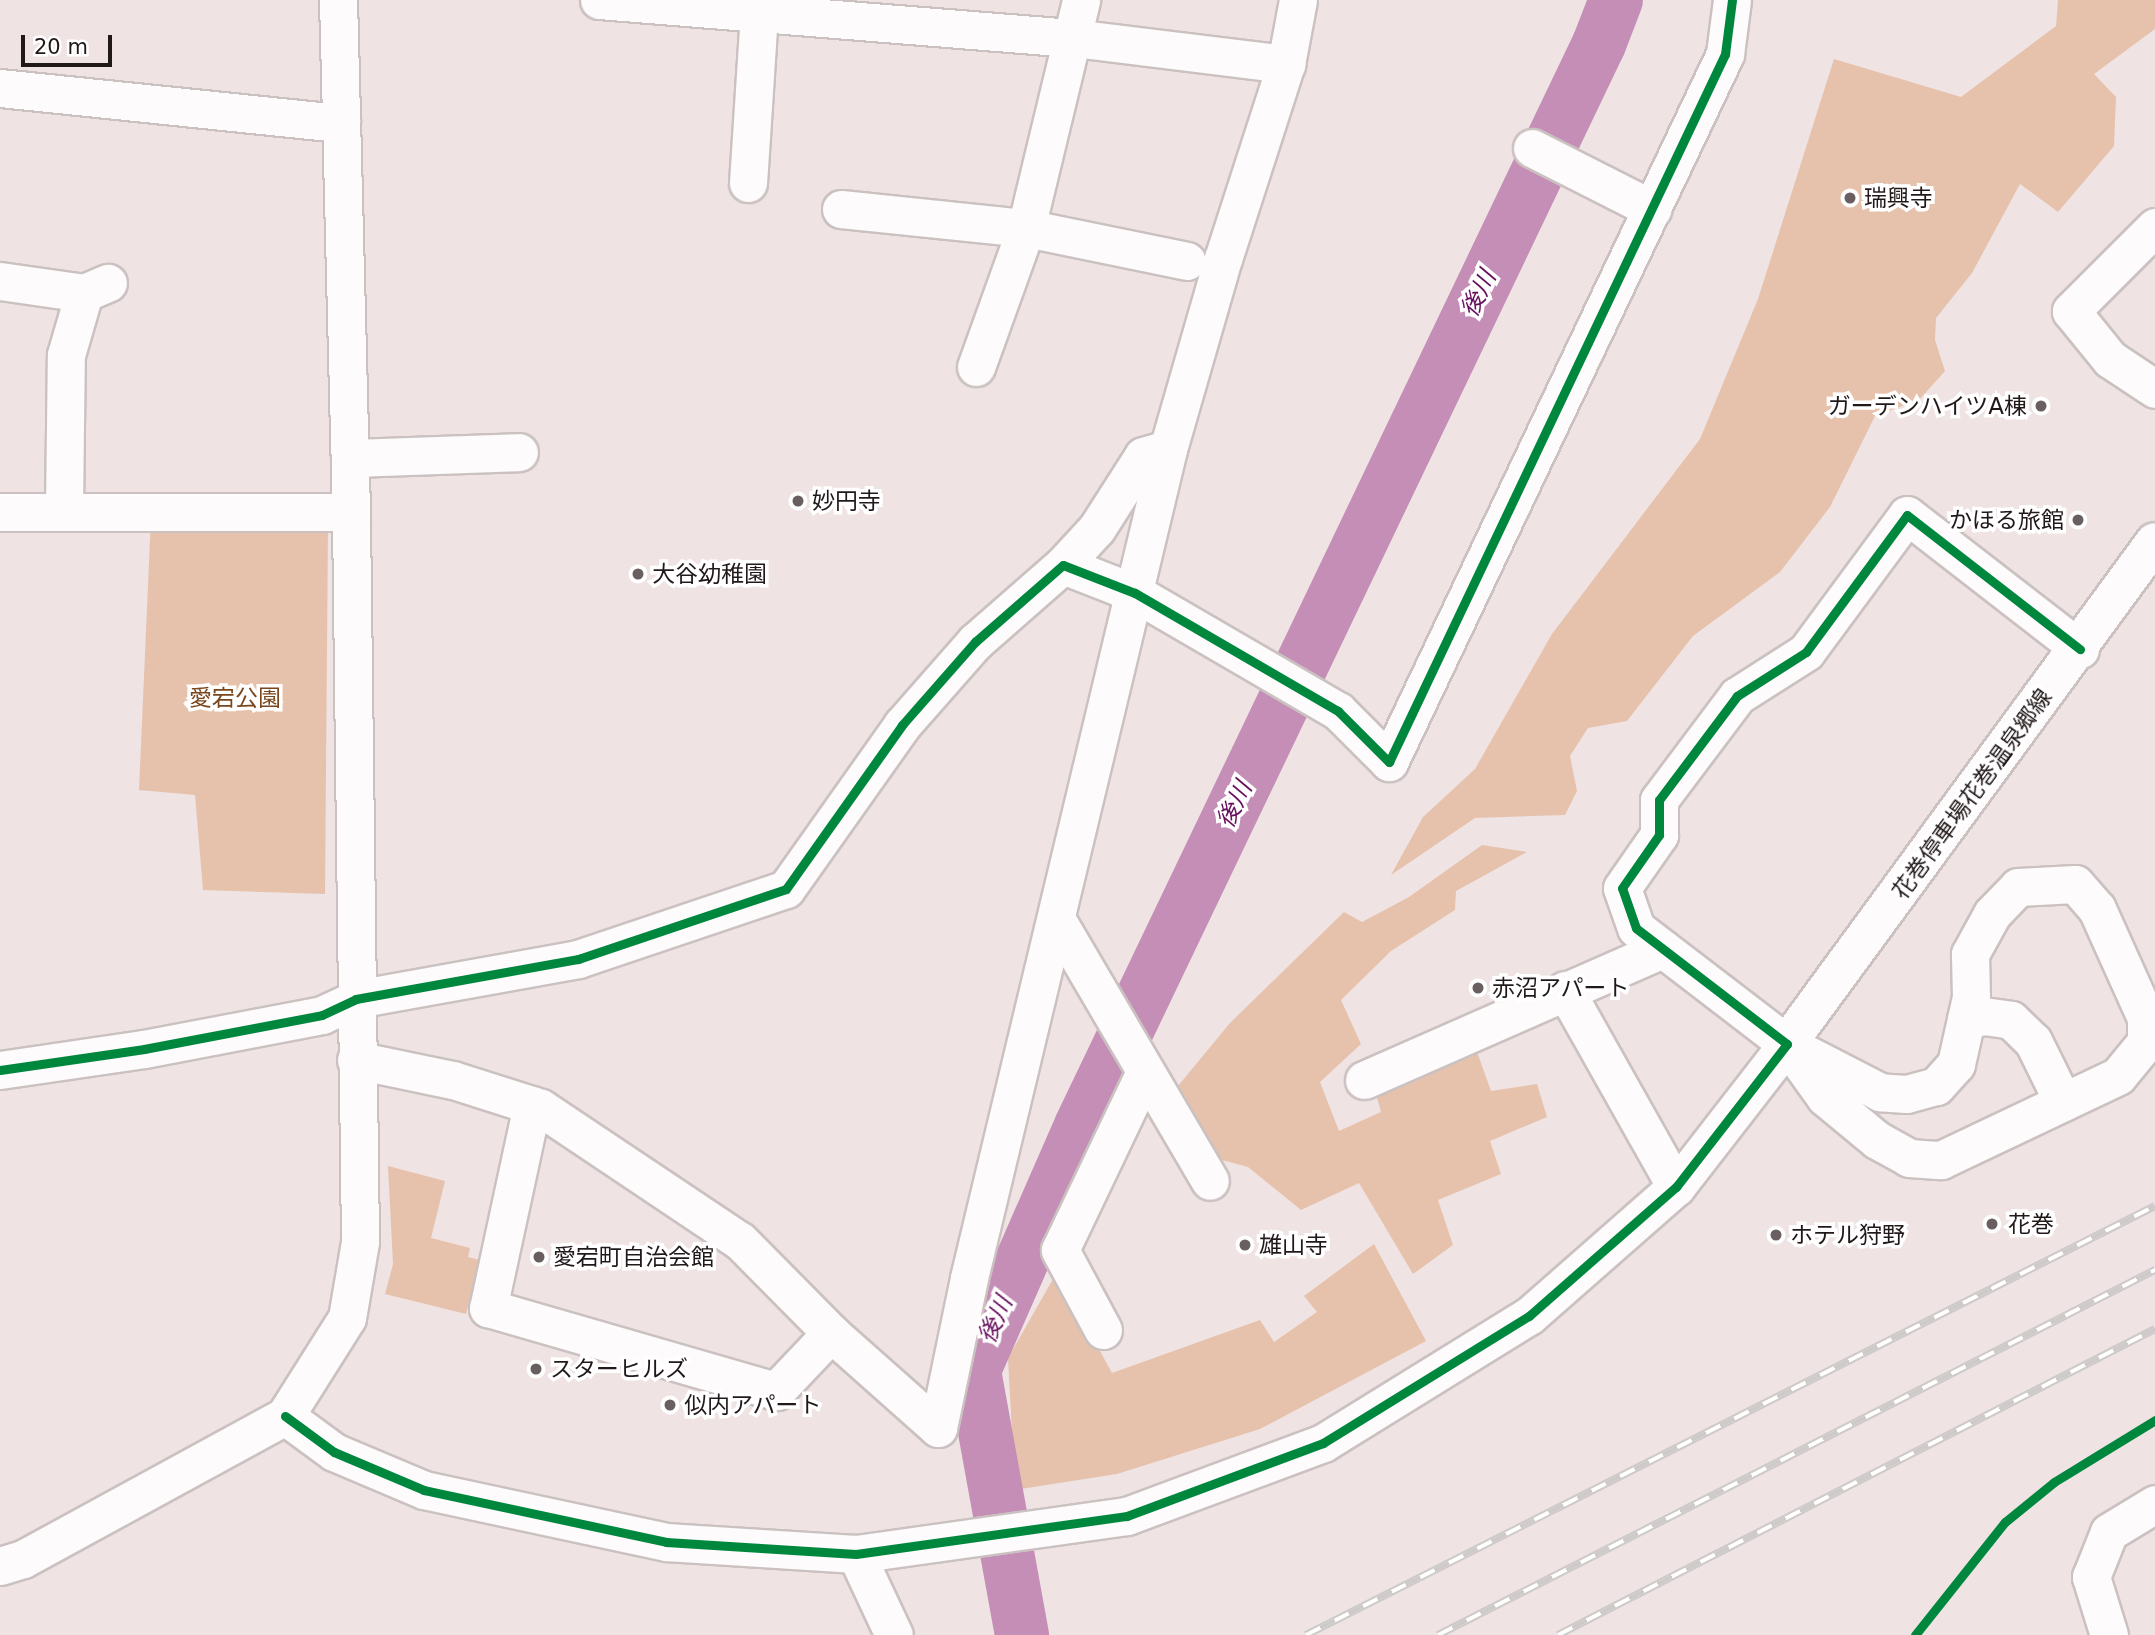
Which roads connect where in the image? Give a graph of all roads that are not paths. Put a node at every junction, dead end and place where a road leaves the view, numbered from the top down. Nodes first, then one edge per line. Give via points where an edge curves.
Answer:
1 (338, 0) edge
2 (599, 0) edge
3 (1081, 0) edge
4 (1298, 0) edge
5 (1731, 0) edge
6 (804, 8) edge
7 (759, 13) junction
8 (1074, 38) junction
9 (1286, 64) junction
10 (0, 88) edge
11 (341, 123) junction
12 (1548, 156) dead end
13 (748, 183) dead end
14 (841, 209) dead end
15 (1652, 209) junction
16 (2155, 227) edge
17 (1026, 228) junction
18 (1187, 261) dead end
19 (0, 281) edge
20 (976, 367) dead end
21 (2155, 388) edge
22 (1168, 449) junction
23 (519, 452) dead end
24 (350, 458) junction
25 (64, 509) junction
26 (0, 512) edge
27 (351, 512) junction
28 (2155, 542) edge
29 (1063, 565) junction
30 (2155, 579) edge
31 (1135, 593) junction
32 (2107, 612) junction
33 (2080, 649) junction
34 (1058, 922) junction
35 (1662, 949) junction
36 (1565, 990) junction
37 (356, 999) junction
38 (1966, 1019) junction
39 (1787, 1044) junction
40 (356, 1060) junction
41 (1139, 1066) junction
42 (0, 1070) edge
43 (1364, 1080) dead end
44 (2063, 1102) junction
45 (532, 1105) junction
46 (1210, 1181) dead end
47 (1676, 1186) junction
48 (1103, 1330) dead end
49 (831, 1333) junction
50 (285, 1416) junction
51 (2155, 1504) edge
52 (856, 1554) junction
53 (0, 1566) edge
54 (894, 1635) edge
55 (2109, 1635) edge

1 - 11 street
2 - 7 street
3 - 8 street
4 - 9 street
5 - 15 street via 1725,54
6 - 7 street
6 - 8 street
7 - 13 street
8 - 9 street
8 - 17 street
9 - 22 street
10 - 11 street
11 - 24 street
12 - 15 street
14 - 17 street
15 - 31 street via 1389,762 1338,711
16 - 21 street via 2071,311 2110,359
17 - 18 street
17 - 20 street
19 - 25 street via 96,288 66,355
22 - 29 street via 1143,456 1103,520
22 - 31 street
23 - 24 street
24 - 27 street
25 - 26 street
25 - 27 street
27 - 37 street
28 - 32 main road, 花巻停車場花巻温泉郷線
29 - 31 street
29 - 37 street via 975,642 902,725 786,889 578,959
30 - 32 main road
31 - 34 street
32 - 33 main road, 花巻停車場花巻温泉郷線
33 - 35 street via 1906,515 1806,652 1737,696 1659,800 1659,835 1622,888 1636,928
33 - 39 main road, 花巻停車場花巻温泉郷線
34 - 41 street
34 - 49 street via 969,1278 938,1428
35 - 36 street
35 - 39 street
36 - 43 street
36 - 47 street
37 - 40 street
37 - 42 street via 308,1017 72,1062
38 - 39 street via 1956,1064 1936,1086 1906,1094 1880,1092
38 - 44 street via 2011,1020 2033,1041
38 - 44 street via 1971,997 1970,954 1992,915 2018,887 2074,884 2097,909 2146,1018 2146,1042 2118,1076
39 - 44 street via 1825,1097 1877,1140 1909,1158 1941,1160
39 - 47 street
40 - 45 street via 453,1080
40 - 50 street via 360,1242 347,1318
41 - 46 street
41 - 48 street via 1060,1250
45 - 49 street via 740,1241
45 - 49 street via 488,1308 776,1391
47 - 52 street via 1529,1316 1323,1443 1127,1516
50 - 52 street via 334,1452 424,1490 666,1542
50 - 53 street via 23,1559
51 - 55 street via 2109,1532 2091,1577
52 - 54 street

